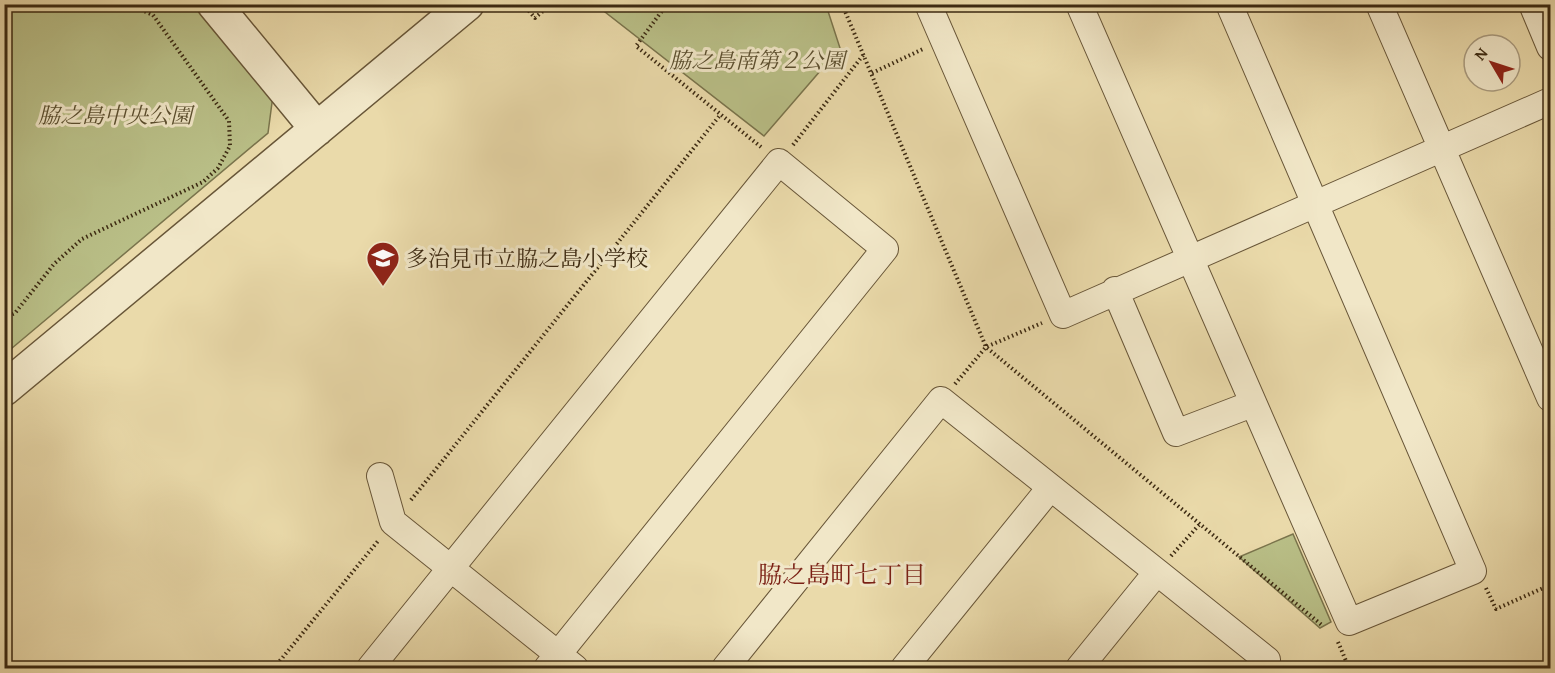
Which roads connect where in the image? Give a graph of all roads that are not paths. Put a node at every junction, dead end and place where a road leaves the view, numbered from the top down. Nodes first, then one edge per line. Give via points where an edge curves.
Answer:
1 (214, 4) edge
2 (466, 4) edge
3 (928, 4) edge
4 (1079, 4) edge
5 (1229, 4) edge
6 (1379, 4) edge
7 (1532, 4) edge
8 (1551, 47) edge
9 (1551, 100) edge
10 (318, 129) junction
11 (1442, 147) junction
12 (1316, 203) junction
13 (1189, 257) junction
14 (1115, 290) junction
15 (4, 389) edge
16 (1551, 398) edge
17 (1252, 404) junction
18 (380, 476) dead end
19 (1050, 488) junction
20 (449, 569) junction
21 (1157, 572) junction
22 (560, 664) edge
23 (370, 669) edge
24 (725, 669) edge
25 (904, 669) edge
26 (1079, 669) edge
27 (1260, 669) edge

1 - 10 street
2 - 10 street
3 - 14 street via 1063,315
4 - 13 street
5 - 12 street
6 - 11 street
7 - 8 street
9 - 11 street
10 - 15 street
11 - 12 street
11 - 16 street
12 - 13 street
12 - 17 street via 1473,571 1348,622
13 - 14 street
13 - 17 street
14 - 17 street via 1176,433
18 - 20 street via 393,522
19 - 21 street
19 - 24 street via 941,400
19 - 25 street
20 - 22 street
20 - 22 street via 779,162 885,249
20 - 23 street
21 - 26 street
21 - 27 street via 1267,660

